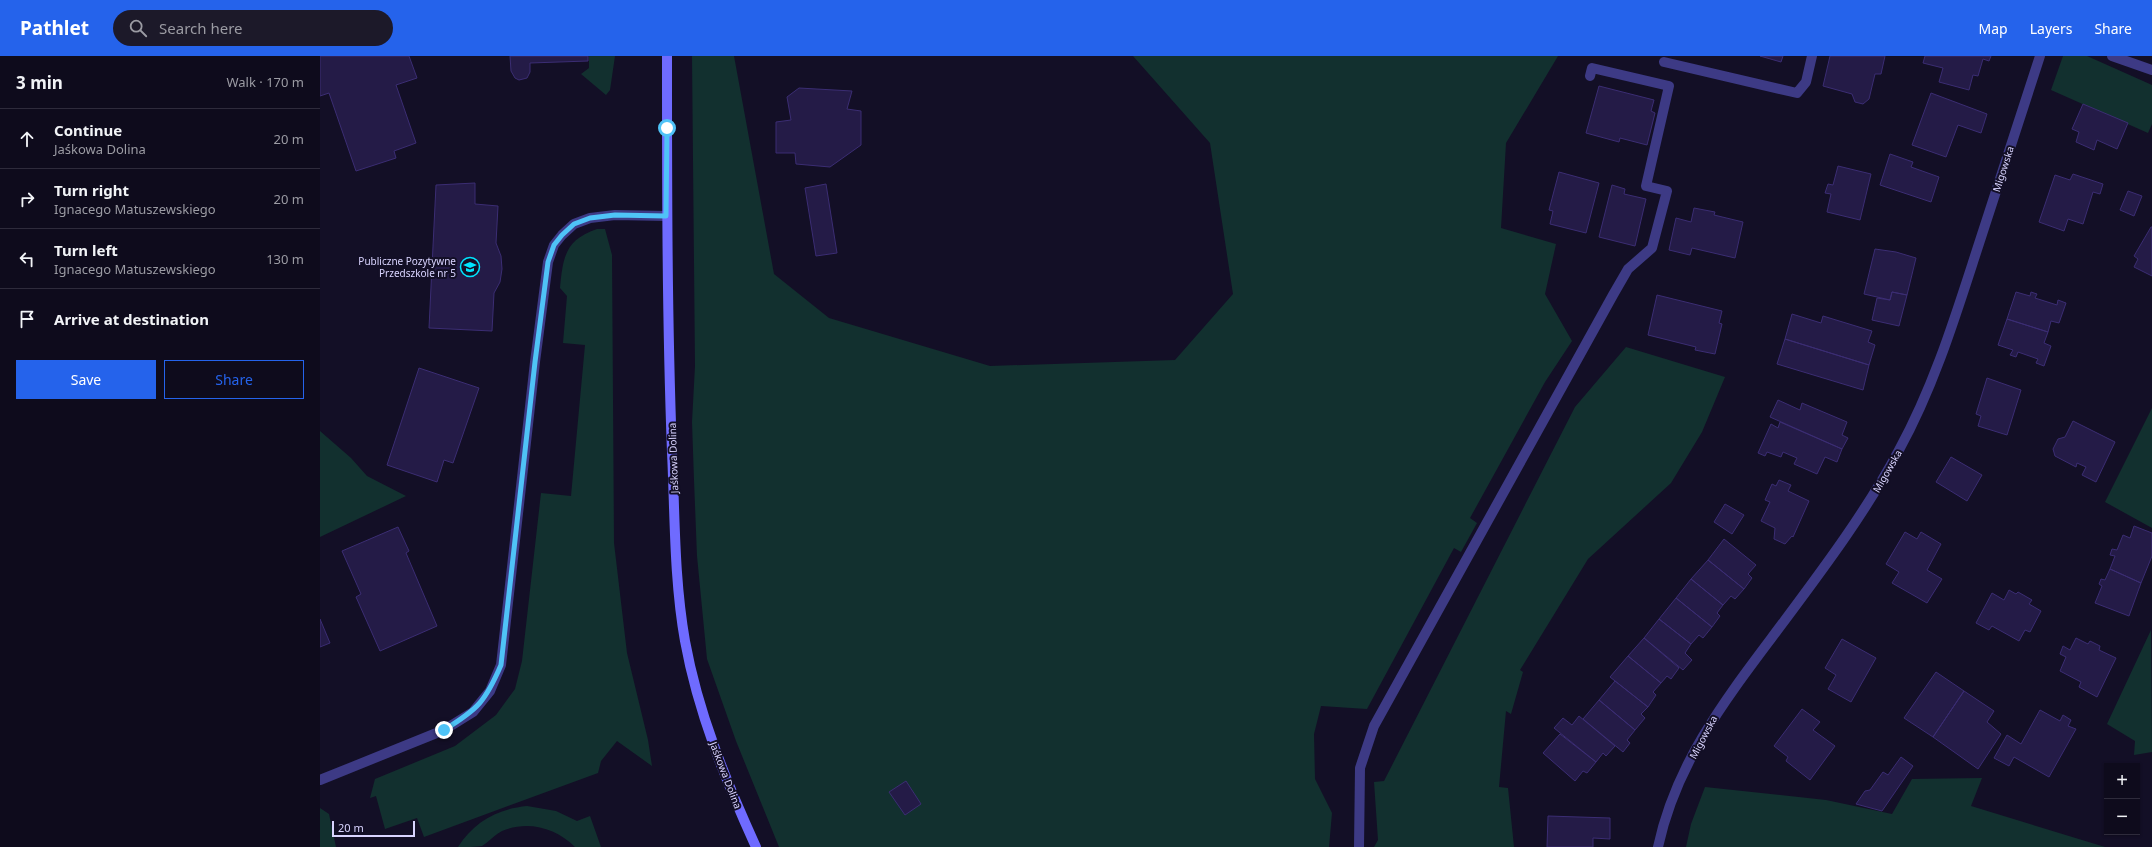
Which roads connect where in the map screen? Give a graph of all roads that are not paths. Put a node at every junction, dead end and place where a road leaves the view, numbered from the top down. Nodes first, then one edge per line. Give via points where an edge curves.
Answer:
1 (667, 56) edge
2 (1812, 56) edge
3 (2040, 56) edge
4 (2112, 56) edge
5 (1664, 62) dead end
6 (2152, 70) edge
7 (1590, 76) dead end
8 (666, 216) junction
9 (320, 780) edge
10 (756, 847) edge
11 (1359, 847) edge
12 (1658, 847) edge

1 - 8 street, Jaśkowa Dolina
2 - 5 street via 1806,82 1797,93
3 - 12 street, Migowska via 1951,328 1934,377 1913,424 1876,491 1817,578 1717,710 1675,793 1665,818
4 - 6 street
7 - 11 street via 1592,68 1669,86 1646,186 1667,191 1652,248 1628,269 1374,726 1360,768
8 - 9 street via 615,215 590,218 579,222 554,245 548,262 535,362 501,665 490,691 473,712 444,730
8 - 10 street, Jaśkowa Dolina via 670,405 677,560 685,640 709,731

